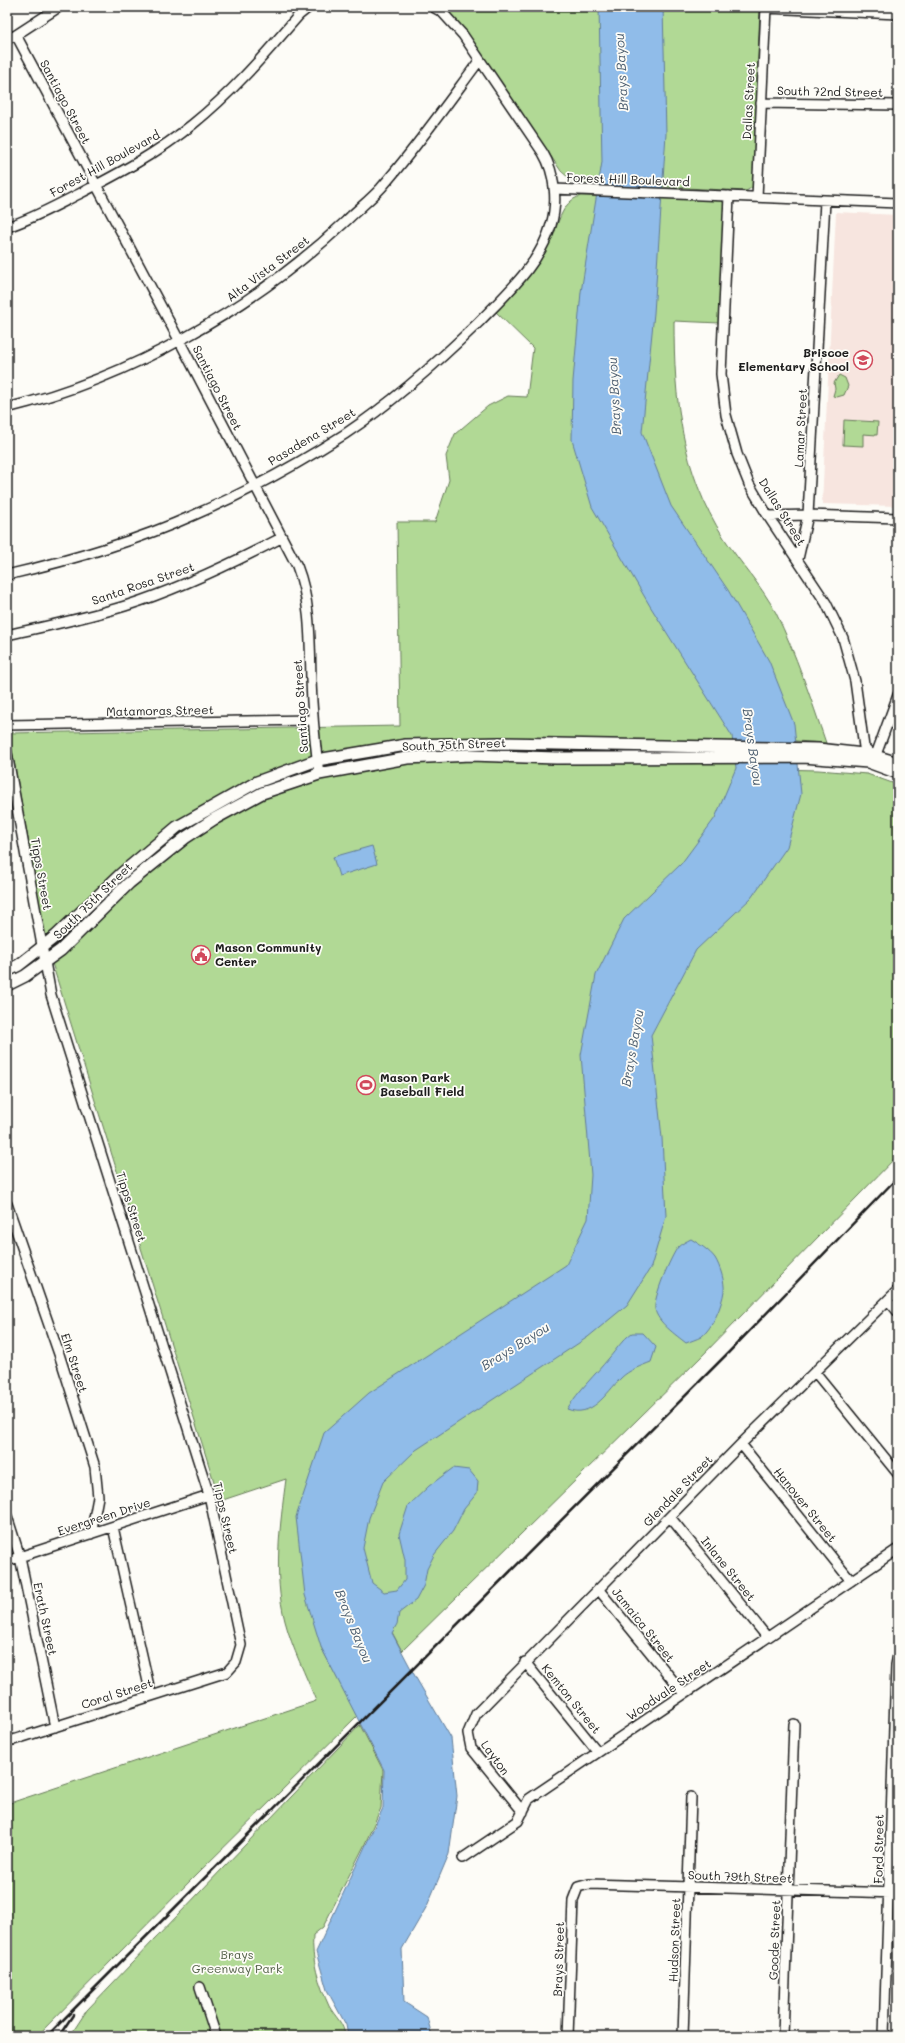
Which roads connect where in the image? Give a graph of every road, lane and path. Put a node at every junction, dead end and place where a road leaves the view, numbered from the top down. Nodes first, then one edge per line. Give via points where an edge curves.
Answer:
1 (59, 7) edge
2 (309, 7) edge
3 (433, 7) edge
4 (766, 7) edge
5 (898, 14) edge
6 (16, 35) junction
7 (7, 39) edge
8 (479, 61) junction
9 (761, 103) junction
10 (898, 105) edge
11 (95, 185) junction
12 (554, 189) junction
13 (729, 196) junction
14 (757, 197) junction
15 (825, 201) junction
16 (898, 203) edge
17 (7, 227) edge
18 (179, 340) junction
19 (7, 408) edge
20 (254, 486) junction
21 (808, 515) junction
22 (768, 516) junction
23 (898, 518) edge
24 (281, 538) junction
25 (798, 559) junction
26 (7, 575) edge
27 (7, 635) edge
28 (898, 696) edge
29 (312, 720) junction
30 (7, 725) edge
31 (712, 752) junction
32 (7, 753) edge
33 (817, 754) junction
34 (872, 755) junction
35 (317, 760) junction
36 (898, 763) edge
37 (898, 773) edge
38 (319, 774) junction
39 (177, 827) junction
40 (185, 838) junction
41 (42, 947) junction
42 (44, 962) junction
43 (7, 971) edge
44 (7, 985) edge
45 (7, 1204) edge
46 (898, 1290) edge
47 (888, 1300) junction
48 (898, 1312) edge
49 (815, 1372) junction
50 (741, 1444) junction
51 (898, 1474) edge
52 (209, 1495) junction
53 (7, 1516) edge
54 (670, 1517) junction
55 (113, 1526) junction
56 (91, 1534) junction
57 (898, 1549) edge
58 (20, 1557) junction
59 (7, 1561) edge
60 (852, 1581) junction
61 (599, 1590) junction
62 (767, 1637) junction
63 (897, 1659) edge
64 (525, 1662) junction
65 (233, 1665) joint
66 (684, 1694) junction
67 (151, 1695) junction
68 (478, 1712) joint
69 (794, 1724) dead end
70 (55, 1727) junction
71 (7, 1742) edge
72 (598, 1752) junction
73 (691, 1798) dead end
74 (523, 1812) junction
75 (463, 1858) dead end
76 (581, 1886) joint
77 (689, 1888) junction
78 (788, 1890) junction
79 (894, 1893) edge
80 (200, 1987) dead end
81 (216, 2036) edge
82 (568, 2036) edge
83 (683, 2036) edge
84 (783, 2036) edge
85 (884, 2036) edge

1 - 6 street
2 - 11 street, Forest Hill Boulevard via 299,15 248,74 193,125 152,154
3 - 8 street, Forest Hill Boulevard via 442,12 463,35
4 - 5 street
4 - 9 street, Dallas Street
6 - 7 street
6 - 11 street, Santiago Street
8 - 12 street, Forest Hill Boulevard via 545,157
8 - 18 street, Alta Vista Street via 380,189 327,239 278,279 227,314
9 - 10 street, South 72nd Street
9 - 14 street, Dallas Street
11 - 17 street, Forest Hill Boulevard via 25,221
11 - 18 street, Santiago Street
12 - 13 street, Forest Hill Boulevard
12 - 20 street, Pasadena Street via 555,207 552,223 539,254 510,291 409,386 345,433
13 - 14 street, Forest Hill Boulevard
13 - 22 street, Dallas Street via 721,374 726,415 737,454 749,484
14 - 15 street, Forest Hill Boulevard
15 - 16 street, Forest Hill Boulevard
15 - 21 street, Lamar Street
18 - 19 street, Alta Vista Street via 96,379
18 - 20 street, Santiago Street
20 - 24 street, Santiago Street
20 - 26 street, Pasadena Street via 142,537 90,554
21 - 22 street
21 - 23 street
21 - 25 street, Lamar Street
22 - 25 street, Dallas Street
24 - 27 street, Santa Rosa Street via 202,576 139,601 84,618
24 - 29 street, Santiago Street via 297,566 306,592
25 - 34 street, Dallas Street via 826,603 843,638 855,681 864,747
28 - 34 street via 877,752
29 - 30 street, Matamoras Street
29 - 35 street, Santiago Street
31 - 33 main road, South 75th Street
31 - 35 main road, South 75th Street via 500,743 406,745
31 - 38 main road, South 75th Street via 556,758 471,755 407,758
32 - 41 street, Tipps Street
33 - 34 main road, South 75th Street
33 - 37 main road, South 75th Street via 868,762
34 - 36 main road, South 75th Street
35 - 38 street, Santiago Street
35 - 39 main road, South 75th Street via 257,782
38 - 40 main road, South 75th Street via 262,793
39 - 40 main road
39 - 41 main road, South 75th Street via 121,874
40 - 42 main road, South 75th Street via 129,882 61,950
41 - 42 street, Tipps Street
41 - 43 main road, South 75th Street
42 - 44 main road, South 75th Street
42 - 52 street, Tipps Street via 51,995
45 - 56 street, Elm Street via 95,1467 98,1497
46 - 47 street, Glendale Street
47 - 48 street
47 - 49 street, Glendale Street
49 - 50 street, Glendale Street
49 - 51 street
50 - 54 street, Glendale Street
50 - 60 street, Hanover Street
52 - 55 street, Evergreen Drive
52 - 65 street, Tipps Street via 241,1645
53 - 58 street, Erath Street
54 - 61 street, Glendale Street
54 - 62 street, Inlane Street
55 - 56 street, Evergreen Drive
55 - 67 street
56 - 58 street, Evergreen Drive
57 - 60 street, Woodvale Street
58 - 59 street, Evergreen Drive
58 - 70 street, Erath Street
60 - 62 street, Woodvale Street
61 - 64 street, Glendale Street
61 - 66 street, Jamaica Street
62 - 66 street, Woodvale Street
63 - 79 street, Ford Street
64 - 68 street, Glendale Street
64 - 72 street, Kemton Street
65 - 67 street, Coral Street via 227,1672
66 - 72 street, Woodvale Street
67 - 70 street, Coral Street
68 - 74 street, Layton via 468,1733 471,1748
69 - 78 street, Goode Street
70 - 71 street, Coral Street
72 - 74 street, Woodvale Street via 529,1798
73 - 77 street, Hudson Street
74 - 75 street, Woodvale Street via 518,1821
76 - 77 street, South 79th Street via 589,1884
76 - 82 street, Brays Street via 578,1887 573,1900
77 - 78 street, South 79th Street
77 - 83 street, Hudson Street
78 - 79 street, South 79th Street
78 - 84 street, Goode Street
79 - 85 street, Ford Street
80 - 81 street

